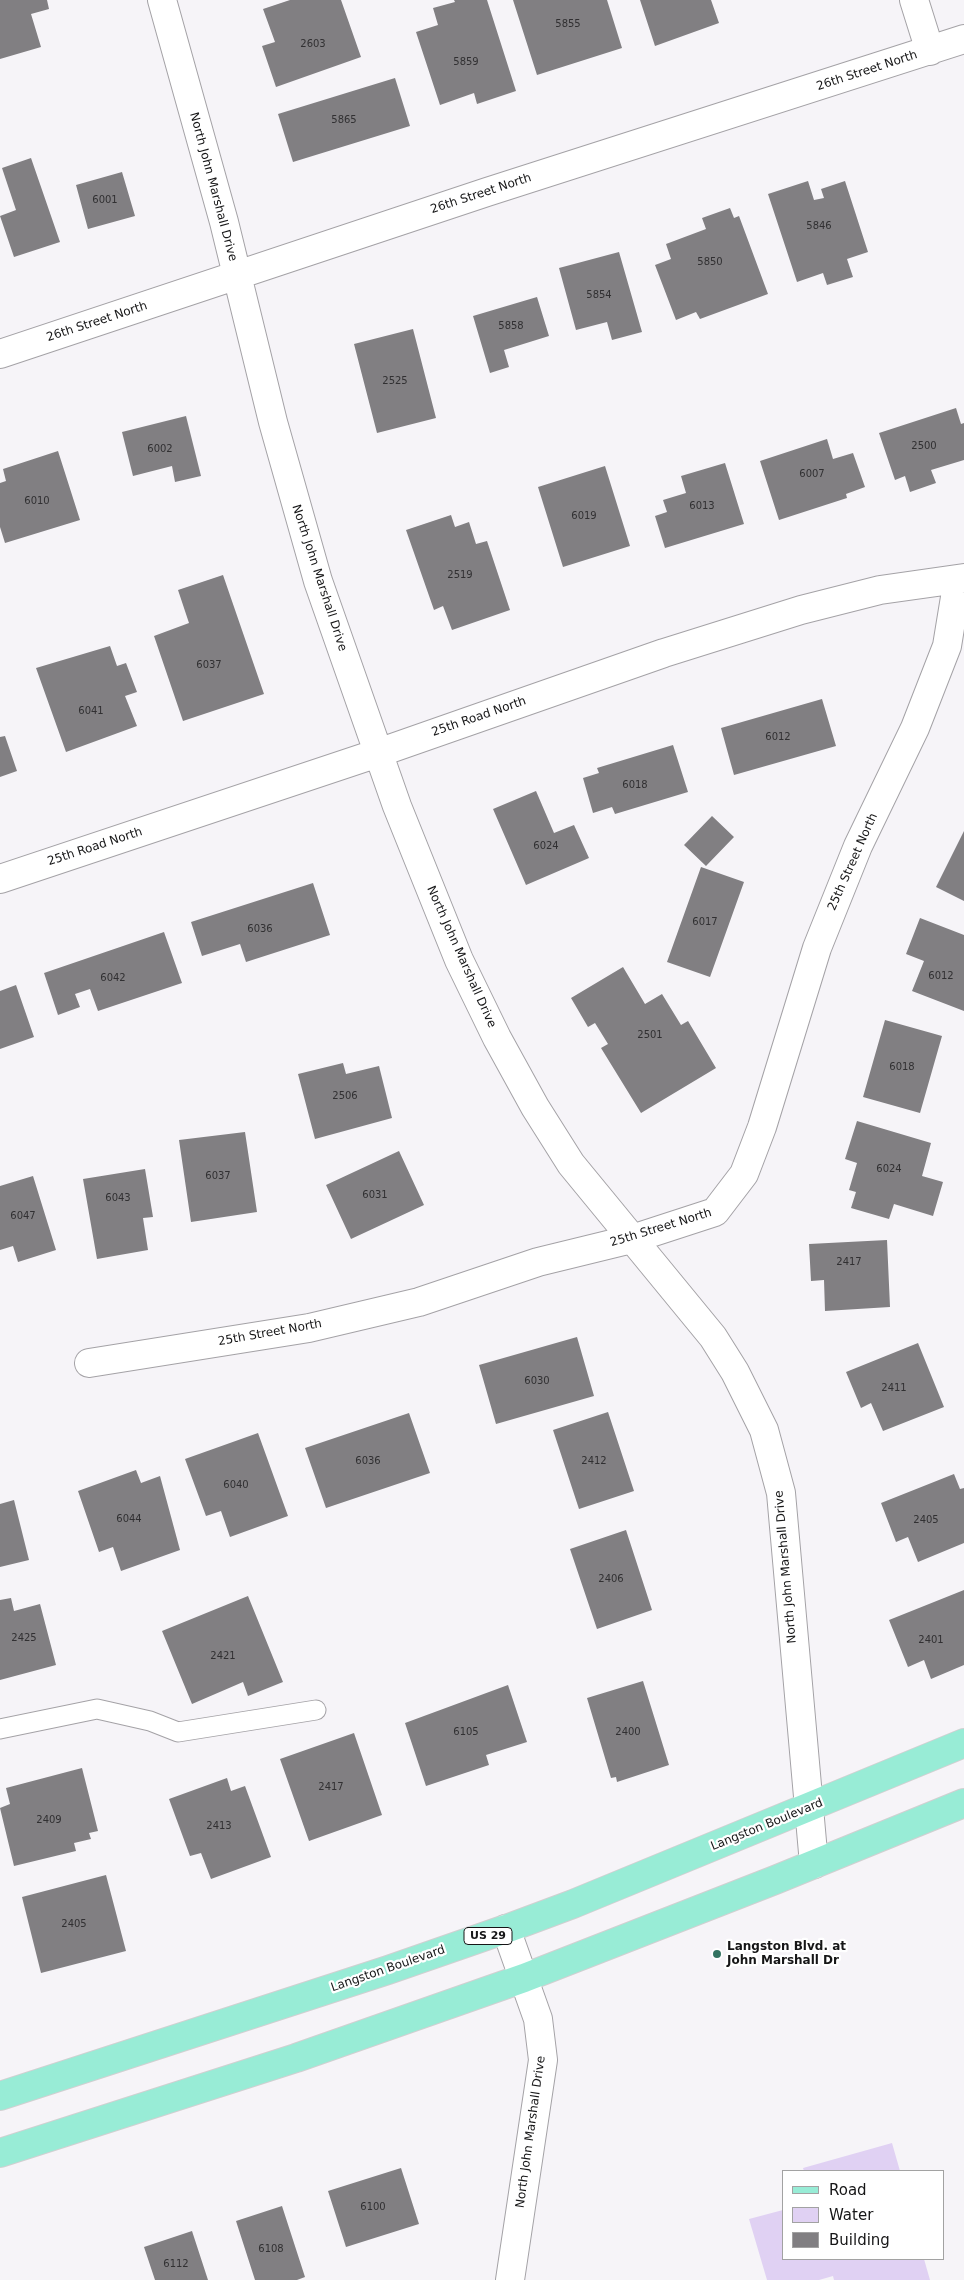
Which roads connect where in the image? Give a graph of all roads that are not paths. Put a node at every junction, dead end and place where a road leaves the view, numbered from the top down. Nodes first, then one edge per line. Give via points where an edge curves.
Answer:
1 (162, 0) edge
2 (914, 0) edge
3 (964, 39) edge
4 (930, 51) junction
5 (237, 275) junction
6 (0, 354) edge
7 (961, 579) edge
8 (378, 753) junction
9 (0, 879) edge
10 (632, 1239) junction
11 (89, 1363) dead end
12 (316, 1710) dead end
13 (0, 1729) edge
14 (964, 1744) edge
15 (964, 1803) edge
16 (809, 1808) junction
17 (814, 1864) junction
18 (506, 1929) junction
19 (524, 1978) junction
20 (0, 2096) edge
21 (0, 2153) edge
22 (510, 2280) edge

1 - 5 street, North John Marshall Drive
2 - 4 street
3 - 4 street, 26th Street North
4 - 5 street, 26th Street North
5 - 6 street, 26th Street North
5 - 8 street, North John Marshall Drive via 298,515
7 - 8 street, 25th Road North via 880,590 801,610 664,653
7 - 10 street, 25th Street North via 947,646 915,728 858,846 816,948 762,1127 744,1174 716,1212
8 - 9 street, 25th Road North
8 - 10 street, North John Marshall Drive via 459,960 497,1038 571,1164
10 - 11 street, 25th Street North via 538,1262 419,1302 309,1328
10 - 16 street, North John Marshall Drive via 713,1337 736,1372 764,1430 781,1493
12 - 13 lane via 178,1732 150,1721 97,1709
14 - 16 main road, Langston Boulevard / US 29
15 - 17 main road
16 - 17 street, North John Marshall Drive
16 - 18 main road, Langston Boulevard / US 29
17 - 19 main road
18 - 19 street, North John Marshall Drive
18 - 20 main road, Langston Boulevard / US 29
19 - 21 main road via 296,2058
19 - 22 street, North John Marshall Drive via 538,2019 543,2060

